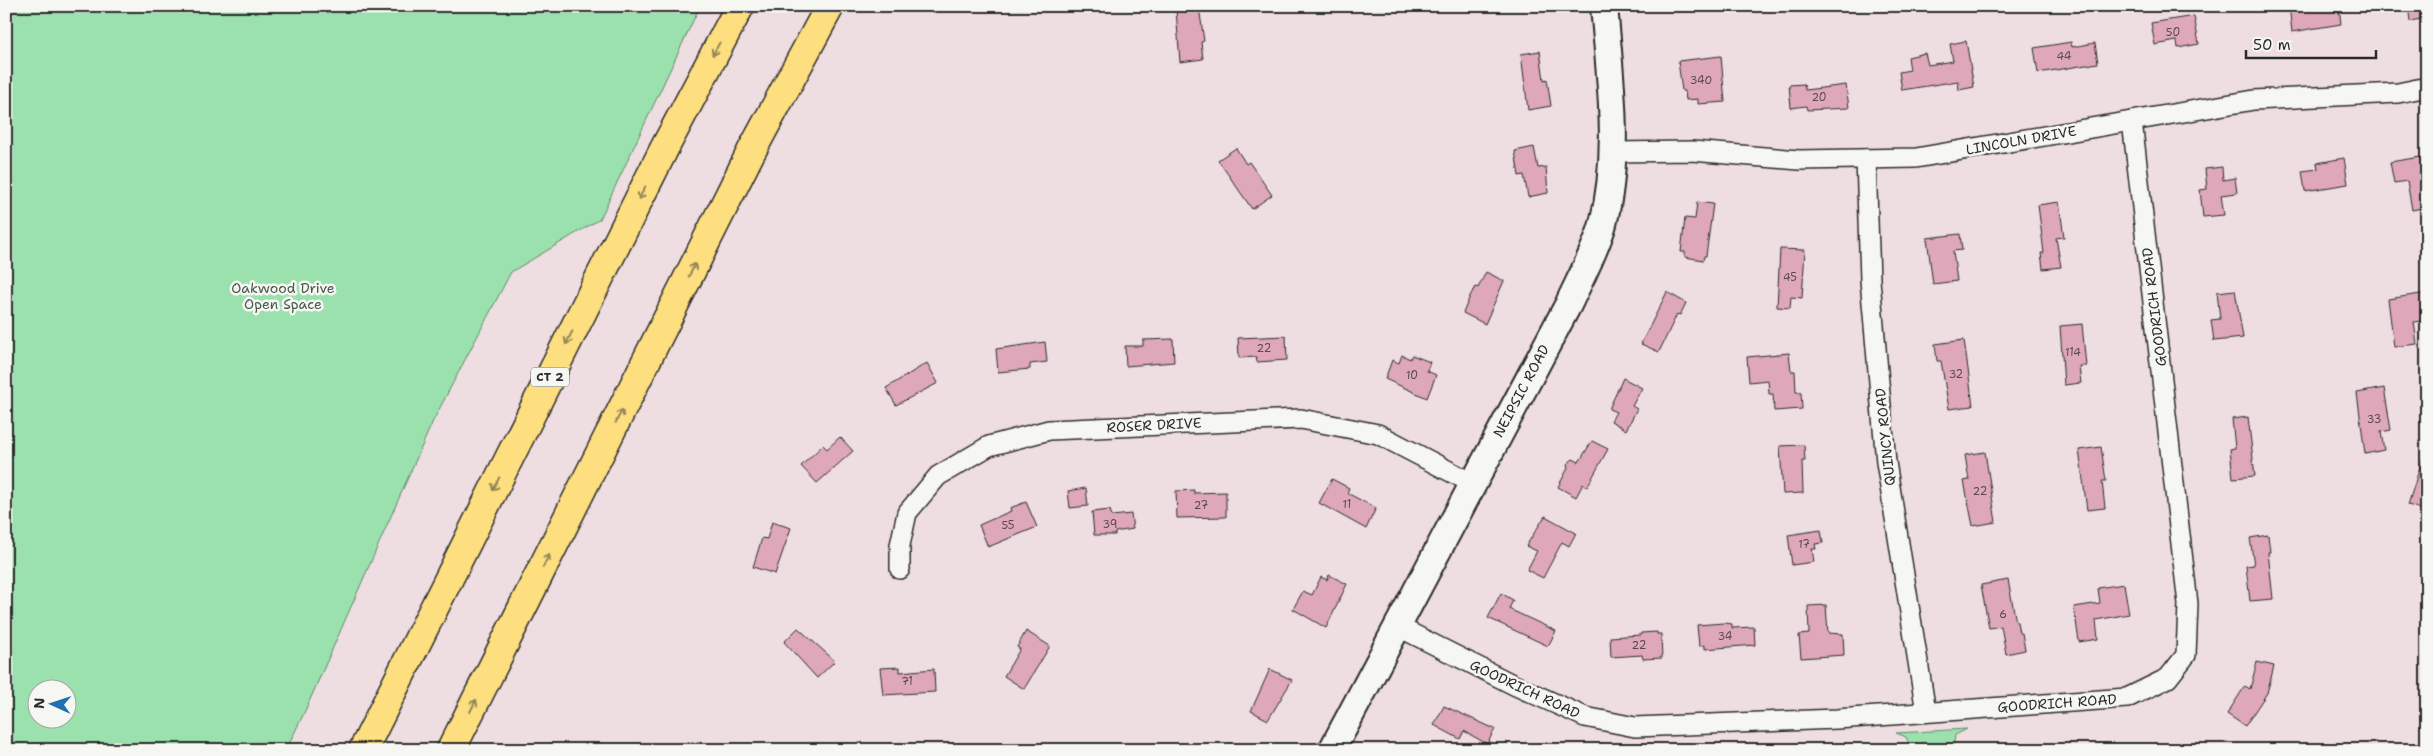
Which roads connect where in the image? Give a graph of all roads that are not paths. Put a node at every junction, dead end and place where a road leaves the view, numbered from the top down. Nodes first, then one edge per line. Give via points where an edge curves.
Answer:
1 (740, 6) edge
2 (830, 6) edge
3 (1604, 6) edge
4 (2427, 88) edge
5 (2132, 121) junction
6 (1613, 152) junction
7 (1866, 159) junction
8 (1472, 483) junction
9 (900, 570) dead end
10 (1397, 626) junction
11 (1926, 712) junction
12 (363, 750) edge
13 (452, 750) edge
14 (1332, 750) edge

1 -> 12 highway, CT 2 via 664,149
13 -> 2 highway via 751,152
3 - 6 street, NEIPSIC ROAD
4 - 5 street, LINCOLN DRIVE via 2398,93 2254,100
5 - 7 street, LINCOLN DRIVE via 1916,158
5 - 11 street, GOODRICH ROAD via 2188,604 2186,656 2168,678 2127,698
6 - 7 street, LINCOLN DRIVE via 1692,151 1799,160
6 - 8 street, NEIPSIC ROAD via 1604,216 1592,255
7 - 11 street, QUINCY ROAD via 1870,280 1886,462
8 - 9 street, ROSER DRIVE via 1378,434 1301,419 1049,430 989,446 938,476 907,513 900,545
8 - 10 street, NEIPSIC ROAD
10 - 11 street, GOODRICH ROAD via 1514,686 1585,717 1635,726 1837,719
10 - 14 street, NEIPSIC ROAD

